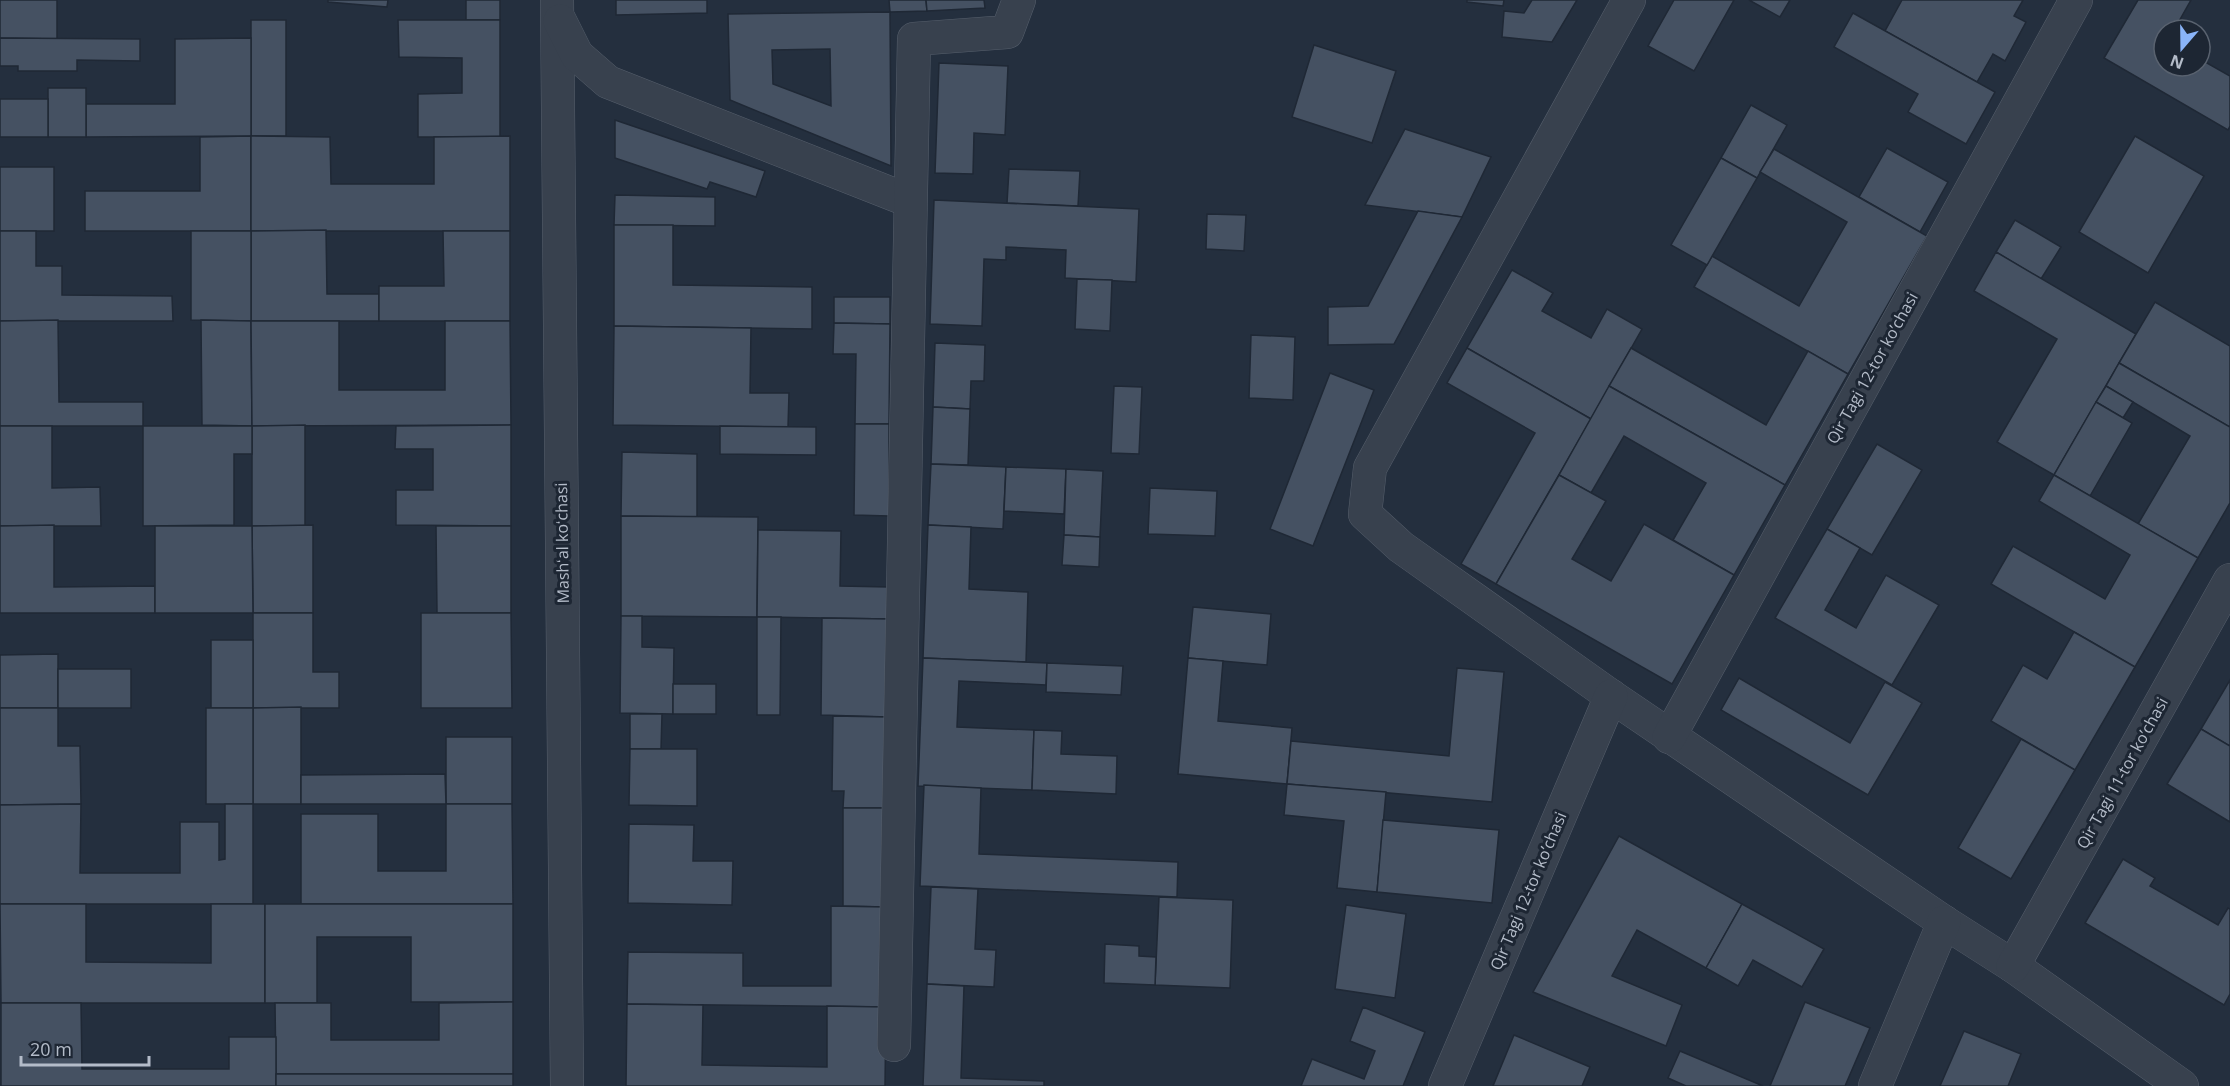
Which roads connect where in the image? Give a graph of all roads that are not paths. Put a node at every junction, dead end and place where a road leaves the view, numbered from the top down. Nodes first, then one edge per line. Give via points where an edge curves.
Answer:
1 (1019, 0) edge
2 (1629, 0) edge
3 (2076, 0) edge
4 (557, 8) edge
5 (910, 201) junction
6 (2230, 580) edge
7 (1611, 696) junction
8 (1669, 737) junction
9 (1944, 922) junction
10 (2013, 966) junction
11 (894, 1045) dead end
12 (567, 1086) edge
13 (1445, 1086) edge
14 (1875, 1086) edge
15 (2181, 1086) edge

1 - 5 street via 1007,32 914,39
2 - 7 street via 1370,468 1365,514 1401,547
3 - 8 street, Qir Tagi 12-tor koʼchasi
4 - 5 street via 577,55 608,82
4 - 12 street, Mashʻal koʻchasi
5 - 11 street
6 - 10 street, Qir Tagi 11-tor koʼchasi
7 - 8 street
7 - 13 street, Qir Tagi 12-tor koʼchasi
8 - 9 street
9 - 10 street
9 - 14 street
10 - 15 street

